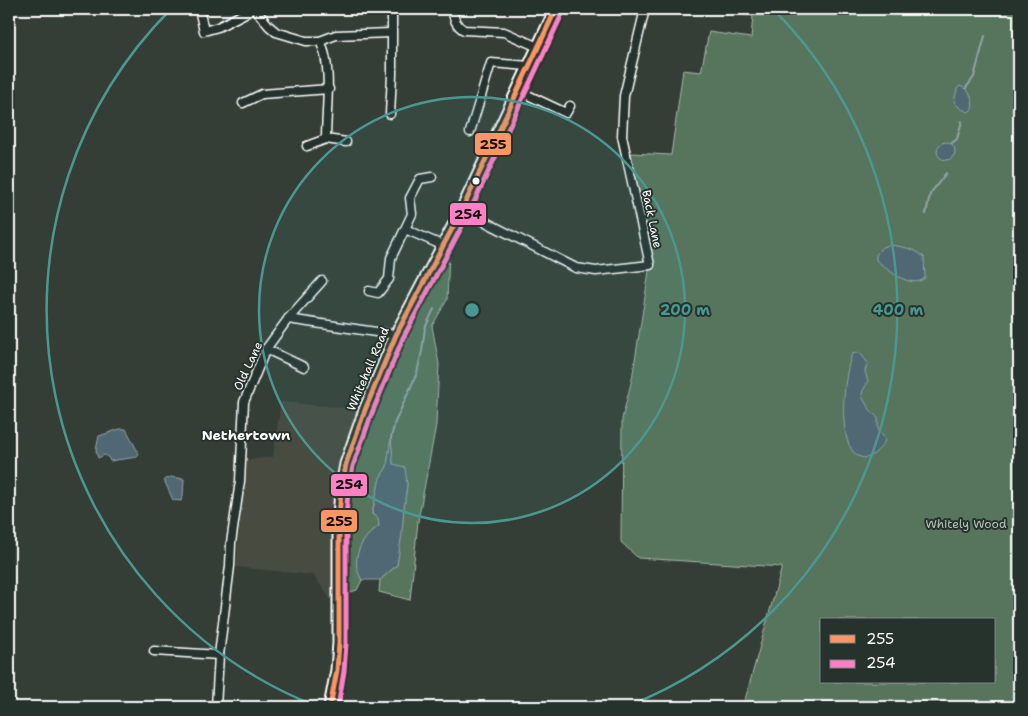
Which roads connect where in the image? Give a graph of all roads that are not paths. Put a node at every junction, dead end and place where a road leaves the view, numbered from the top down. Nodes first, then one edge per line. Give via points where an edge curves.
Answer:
1 (199, 9) edge
2 (254, 9) edge
3 (392, 9) edge
4 (452, 9) edge
5 (556, 9) edge
6 (645, 9) edge
7 (391, 33) junction
8 (320, 41) junction
9 (538, 47) junction
10 (528, 66) junction
11 (329, 89) junction
12 (517, 90) junction
13 (243, 103) dead end
14 (566, 113) dead end
15 (390, 114) dead end
16 (470, 132) dead end
17 (326, 139) junction
18 (346, 142) dead end
19 (307, 146) dead end
20 (432, 177) dead end
21 (462, 210) junction
22 (405, 229) junction
23 (444, 246) junction
24 (322, 281) dead end
25 (369, 291) dead end
26 (288, 319) junction
27 (396, 335) junction
28 (266, 349) junction
29 (304, 367) dead end
30 (154, 651) dead end
31 (219, 655) junction
32 (216, 707) edge
33 (330, 707) edge

1 - 2 street via 204,31
2 - 8 street via 276,32 306,41
3 - 7 street
4 - 9 street via 454,20 464,30 504,32
5 - 9 main road, Whitehall Road
6 - 21 street, Back Lane via 624,96 622,136 650,265 596,271 576,268
7 - 8 street via 336,35
7 - 15 street
8 - 11 street via 324,48
9 - 10 main road, Whitehall Road
10 - 12 main road, Whitehall Road
10 - 16 street via 491,63
11 - 13 street via 262,94
11 - 17 street
12 - 14 street
12 - 21 main road, Whitehall Road
17 - 18 street
17 - 19 street
20 - 22 street via 420,179 410,198 412,214
21 - 23 main road, Whitehall Road
22 - 23 street
22 - 25 street via 391,258 390,279 378,293
23 - 27 main road, Whitehall Road
24 - 26 street, Old Lane
26 - 27 street
26 - 28 street, Old Lane
27 - 33 main road, Whitehall Road via 365,410 346,464 341,491 339,643
28 - 29 street
28 - 31 street, Old Lane via 244,402 240,480
30 - 31 street
31 - 32 street, Old Lane

